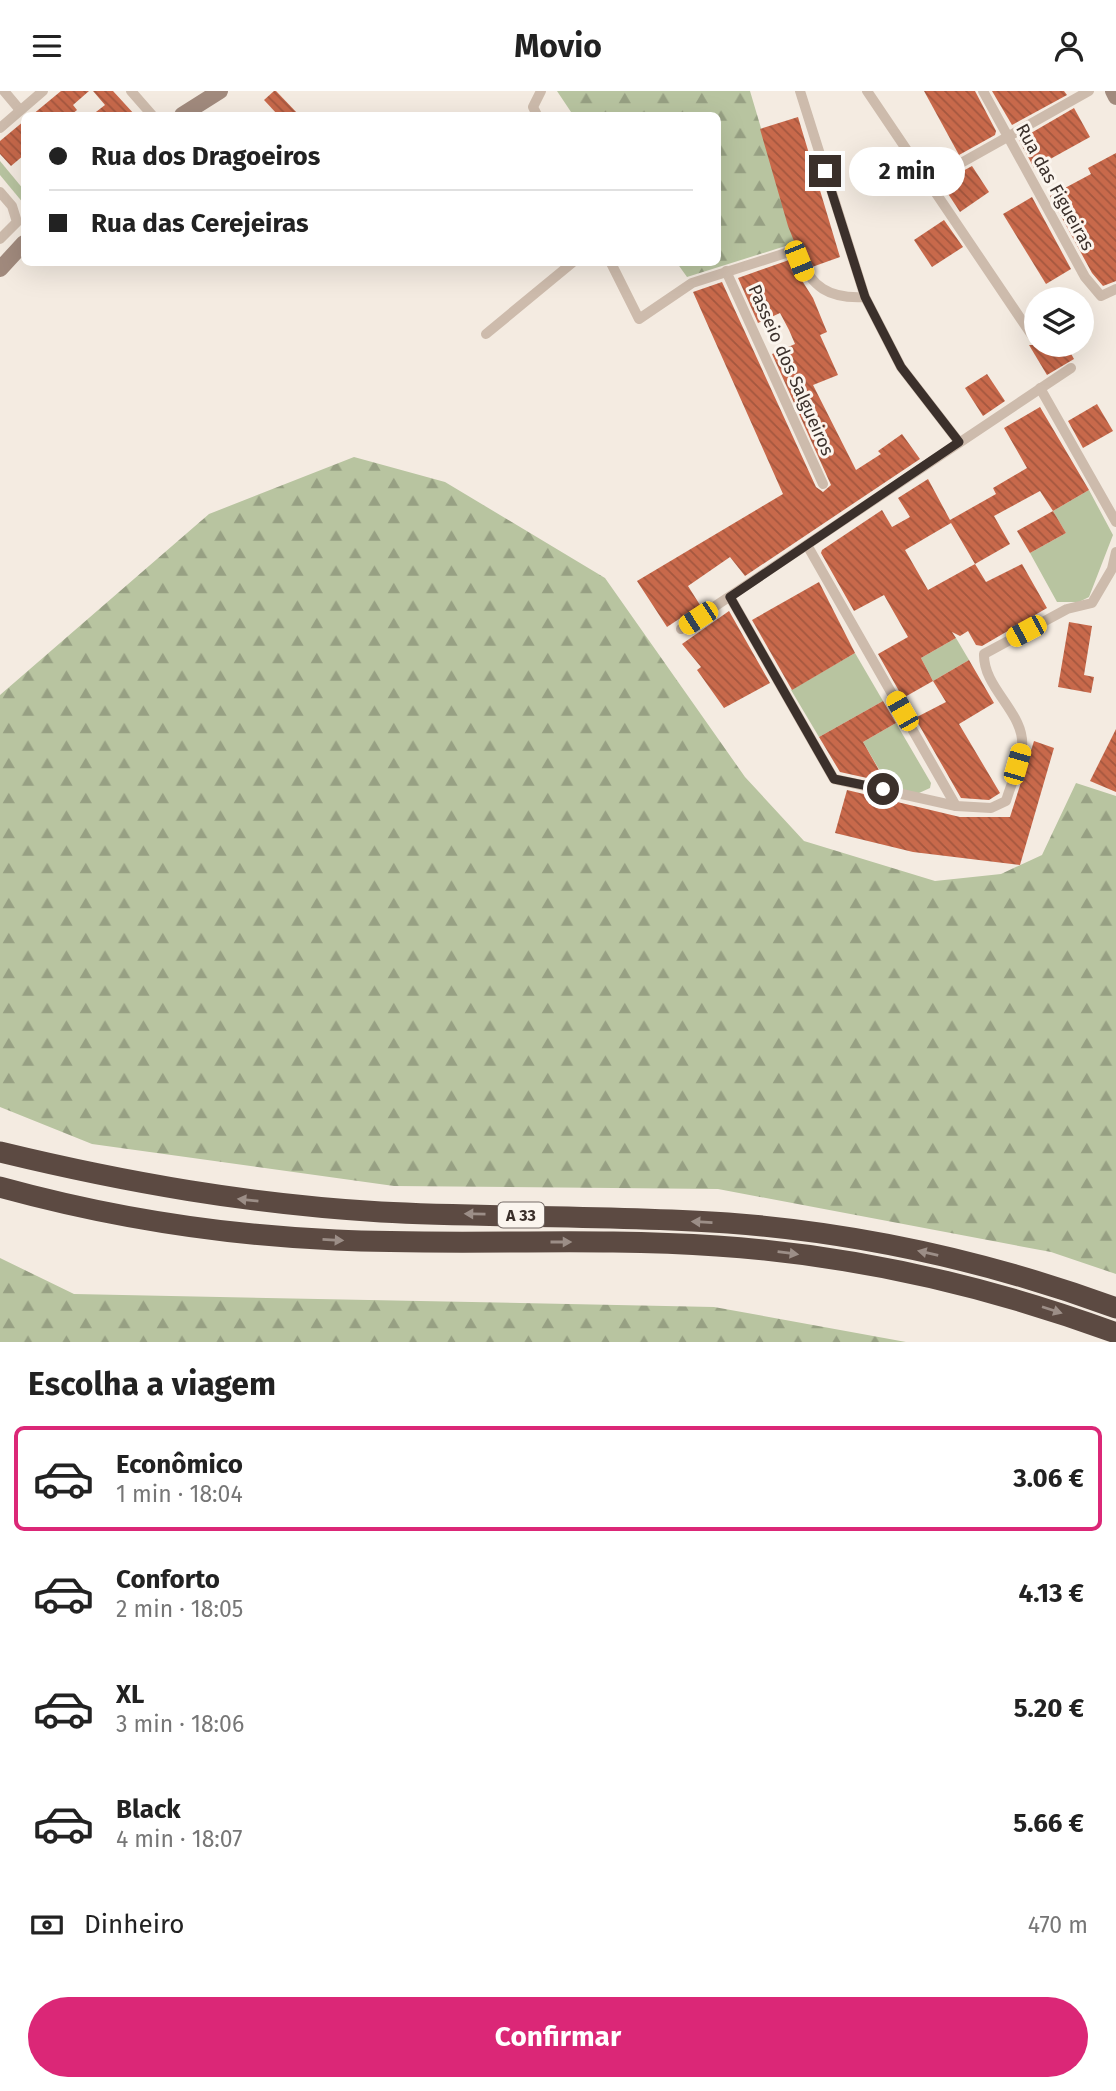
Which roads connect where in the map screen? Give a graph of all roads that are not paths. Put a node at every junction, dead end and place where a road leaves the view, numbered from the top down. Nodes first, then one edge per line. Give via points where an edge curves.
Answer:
1 (4, 91) edge
2 (43, 91) edge
3 (131, 91) edge
4 (220, 91) edge
5 (541, 91) edge
6 (800, 91) edge
7 (867, 91) edge
8 (983, 91) edge
9 (1088, 91) edge
10 (1113, 91) edge
11 (1116, 97) edge
12 (20, 110) junction
13 (149, 112) edge
14 (187, 112) edge
15 (536, 112) edge
16 (0, 128) edge
17 (1007, 135) junction
18 (929, 181) junction
19 (0, 192) edge
20 (0, 239) edge
21 (21, 246) edge
22 (568, 266) edge
23 (612, 266) edge
24 (0, 269) edge
25 (726, 271) junction
26 (1116, 289) edge
27 (865, 297) junction
28 (1024, 324) edge
29 (486, 334) dead end
30 (1071, 368) dead end
31 (1040, 388) junction
32 (959, 442) junction
33 (823, 484) dead end
34 (1116, 522) edge
35 (807, 545) junction
36 (1116, 552) edge
37 (730, 597) junction
38 (681, 629) dead end
39 (956, 806) junction
40 (0, 1150) edge
41 (0, 1180) edge
42 (0, 1187) edge
43 (120, 1213) junction
44 (1116, 1308) edge
45 (1116, 1333) edge

1 - 12 street
2 - 12 street
3 - 13 street
4 - 14 main road
5 - 15 street via 533,107
6 - 27 street
7 - 18 street
8 - 17 street, Rua das Figueiras
9 - 17 street
10 - 11 main road
12 - 16 street
17 - 18 street
17 - 26 street, Rua das Figueiras via 1085,277 1101,296
18 - 28 street
19 - 20 street via 17,214 17,222
21 - 24 main road
22 - 29 street
23 - 25 street via 639,319 692,282
25 - 27 street via 793,252 806,276 823,290 842,297
25 - 33 street, Passeio dos Salgueiros
27 - 32 street via 901,367
30 - 31 street
31 - 32 street
31 - 34 street
32 - 35 street
35 - 37 street
35 - 39 street
36 - 39 street via 1112,569 1092,603 1067,609 984,654 984,669 1018,726 1022,746 1006,801 991,808
37 - 38 street
37 - 39 street via 834,779
44 -> 40 highway, A 33 via 994,1269 832,1235 698,1221 382,1212 287,1204 131,1183
41 - 43 highway, A 33
42 - 43 highway via 66,1206
43 -> 45 highway, A 33 via 266,1235 336,1240 653,1243 765,1250 931,1277

